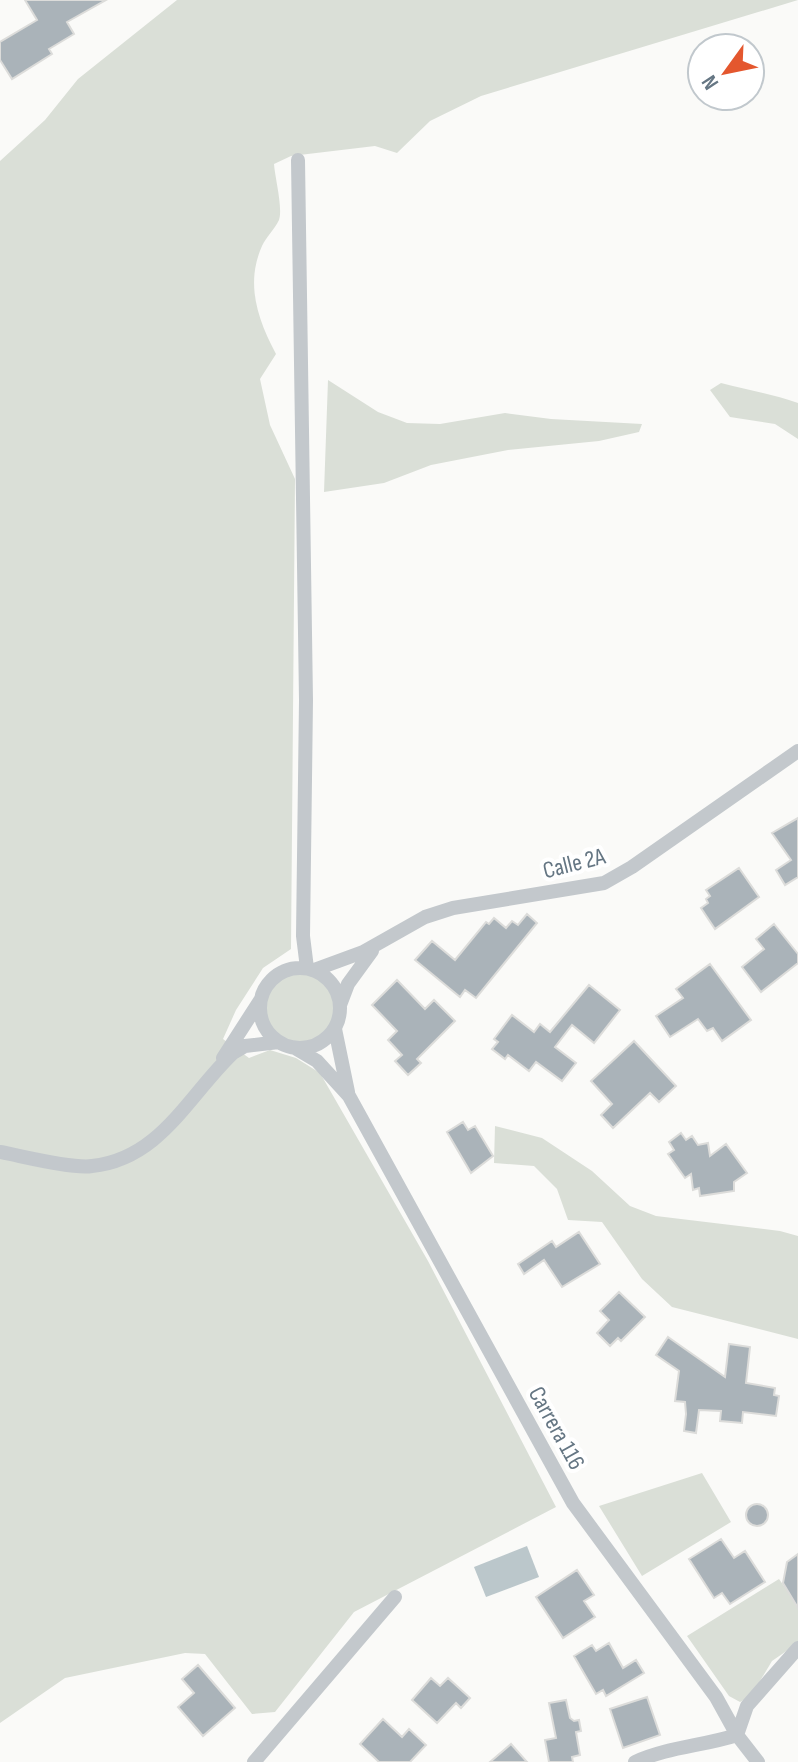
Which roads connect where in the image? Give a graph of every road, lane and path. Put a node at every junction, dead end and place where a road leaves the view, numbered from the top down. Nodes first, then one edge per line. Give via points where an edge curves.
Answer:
1 (298, 160) dead end
2 (798, 751) edge
3 (379, 944) junction
4 (304, 969) junction
5 (261, 999) junction
6 (340, 1005) junction
7 (335, 1029) junction
8 (279, 1042) junction
9 (295, 1048) junction
10 (220, 1066) junction
11 (349, 1096) junction
12 (0, 1152) edge
13 (395, 1597) dead end
14 (798, 1648) edge
15 (737, 1735) junction
16 (254, 1762) edge
17 (635, 1762) edge
18 (758, 1762) edge

1 - 4 street
2 - 3 street, Calle 2A via 604,883 453,908 425,917
3 - 4 street, Calle 2A via 350,958
3 - 6 street, Calle 2A via 348,984
4 - 5 street via 272,979
4 - 6 street via 332,984
5 - 8 street via 261,1019
5 - 10 street
6 - 7 street
7 - 9 street via 318,1045
7 - 11 street, Carrera 116
8 - 9 street
8 - 10 street via 245,1046
9 - 11 street, Carrera 116 via 317,1061
10 - 12 street via 164,1132 125,1158 90,1167
11 - 15 street, Carrera 116 via 573,1503 716,1697
13 - 16 street
14 - 15 street via 747,1706
15 - 17 street via 659,1751
15 - 18 street, Carrera 116

